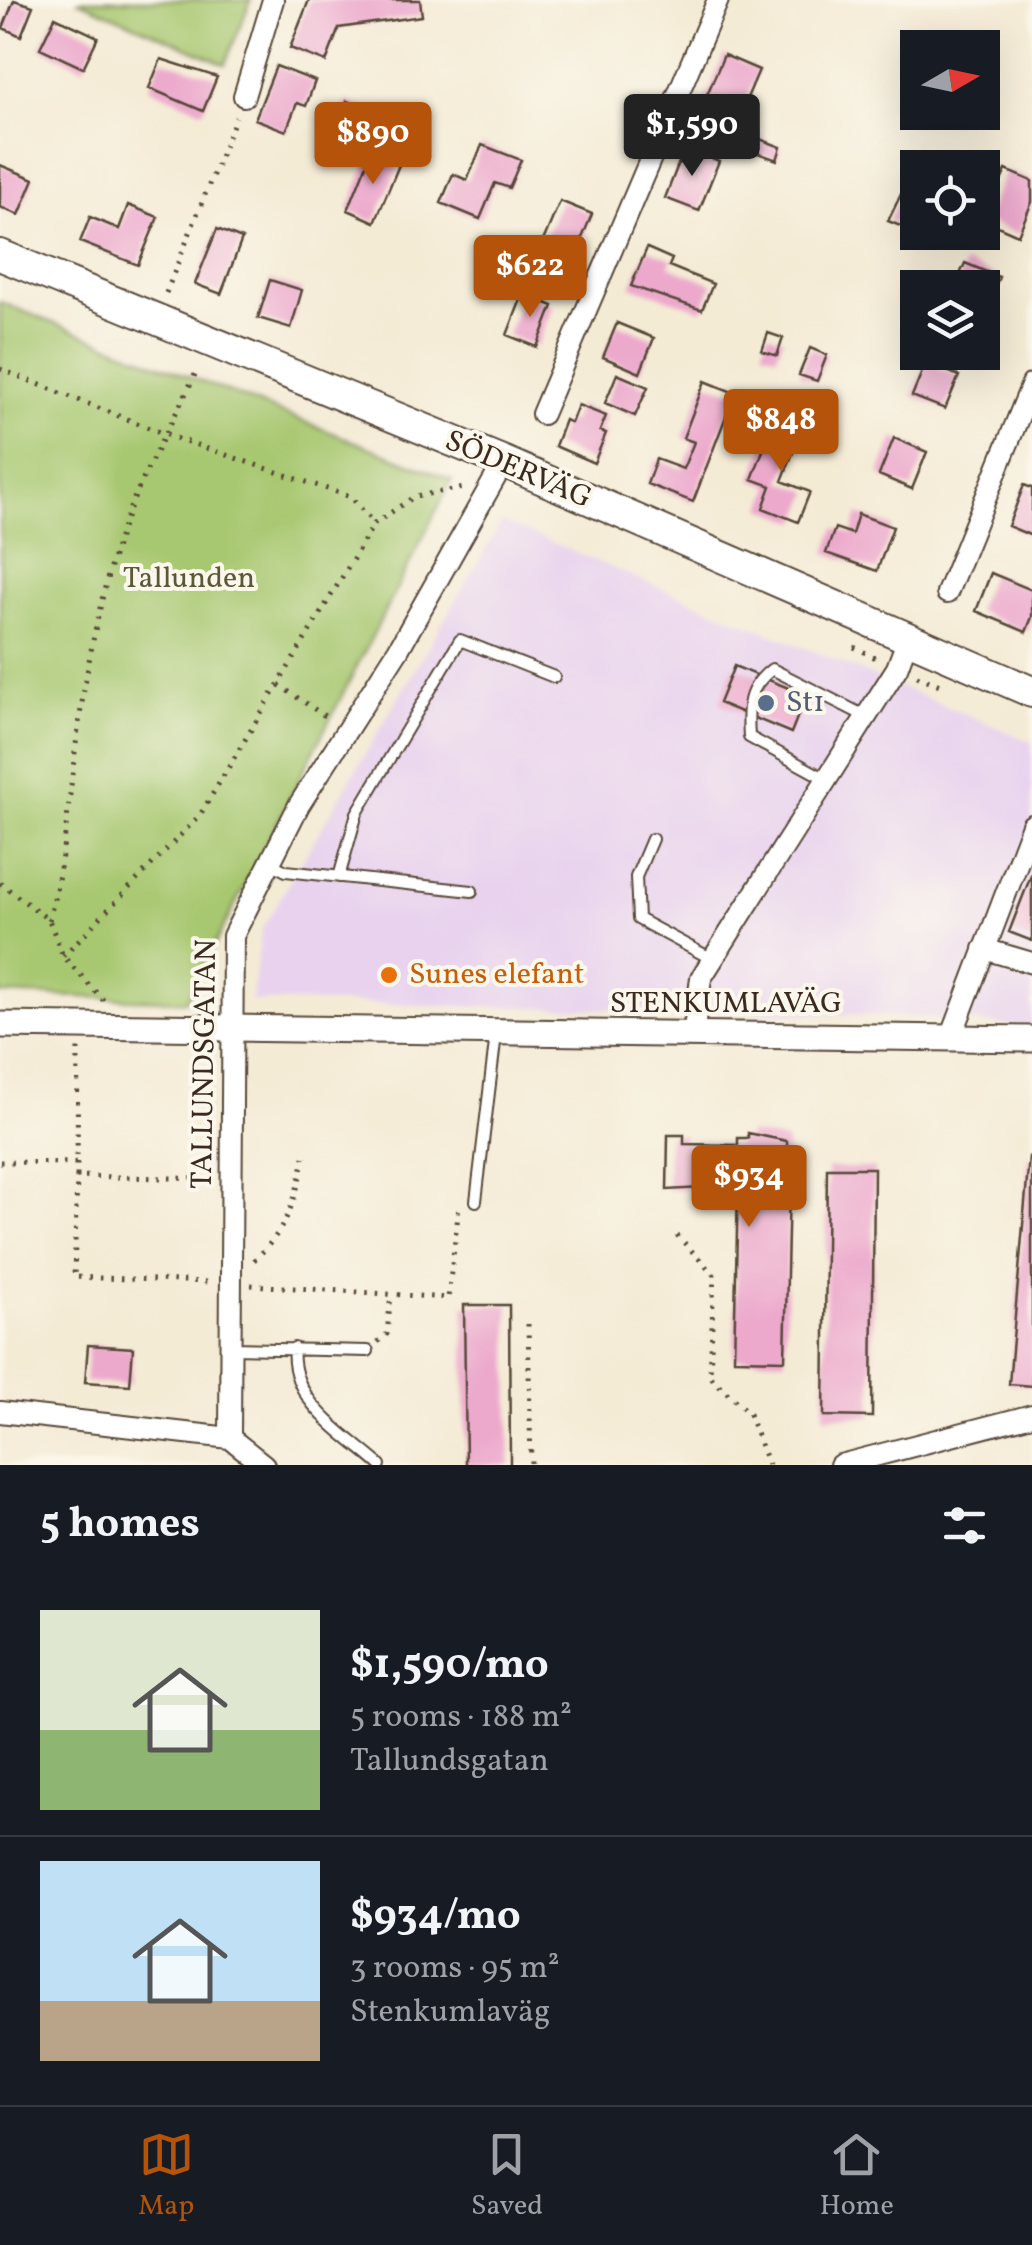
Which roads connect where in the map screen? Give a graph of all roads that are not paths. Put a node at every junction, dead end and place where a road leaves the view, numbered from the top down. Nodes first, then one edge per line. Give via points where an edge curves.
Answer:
1 (274, 0) edge
2 (718, 0) edge
3 (244, 96) road end
4 (0, 255) edge
5 (1032, 384) edge
6 (542, 414) dead end
7 (496, 474) junction
8 (947, 593) dead end
9 (902, 655) junction
10 (554, 677) dead end
11 (1032, 692) edge
12 (867, 717) junction
13 (827, 779) junction
14 (1032, 825) edge
15 (652, 839) dead end
16 (270, 863) junction
17 (339, 876) junction
18 (472, 891) dead end
19 (984, 949) junction
20 (713, 960) junction
21 (1032, 963) edge
22 (0, 1025) edge
23 (231, 1026) junction
24 (496, 1034) junction
25 (693, 1036) junction
26 (951, 1038) junction
27 (1032, 1039) edge
28 (476, 1201) road end
29 (231, 1348) junction
30 (294, 1348) junction
31 (368, 1351) road end
32 (0, 1412) edge
33 (1032, 1415) edge
34 (230, 1438) junction
35 (264, 1465) edge
36 (380, 1465) edge
37 (840, 1465) edge

1 - 3 street
2 - 6 street
4 - 7 main road, SÖDERVÄG
5 - 8 street
7 - 9 main road, SÖDERVÄG
7 - 16 street, TALLUNDSGATAN
9 - 11 main road, SÖDERVÄG
9 - 12 street
10 - 17 lane via 460,640 357,812
12 - 13 street
12 - 13 lane via 772,669 756,681 747,704 749,737
13 - 20 street
14 - 19 street
15 - 20 lane via 636,877 638,920
16 - 17 lane
16 - 23 street, TALLUNDSGATAN via 232,936
17 - 18 lane
19 - 21 street
19 - 26 street
20 - 25 street via 701,978
22 - 23 street, STENKUMLAVÄG
23 - 24 street, STENKUMLAVÄG
23 - 29 street, TALLUNDSGATAN
24 - 25 street, STENKUMLAVÄG
24 - 28 lane
25 - 26 street, STENKUMLAVÄG
26 - 27 street, STENKUMLAVÄG
29 - 30 lane
29 - 34 street, TALLUNDSGATAN
30 - 31 lane
30 - 36 lane via 292,1368 311,1404
32 - 34 street
33 - 37 street
34 - 35 street

